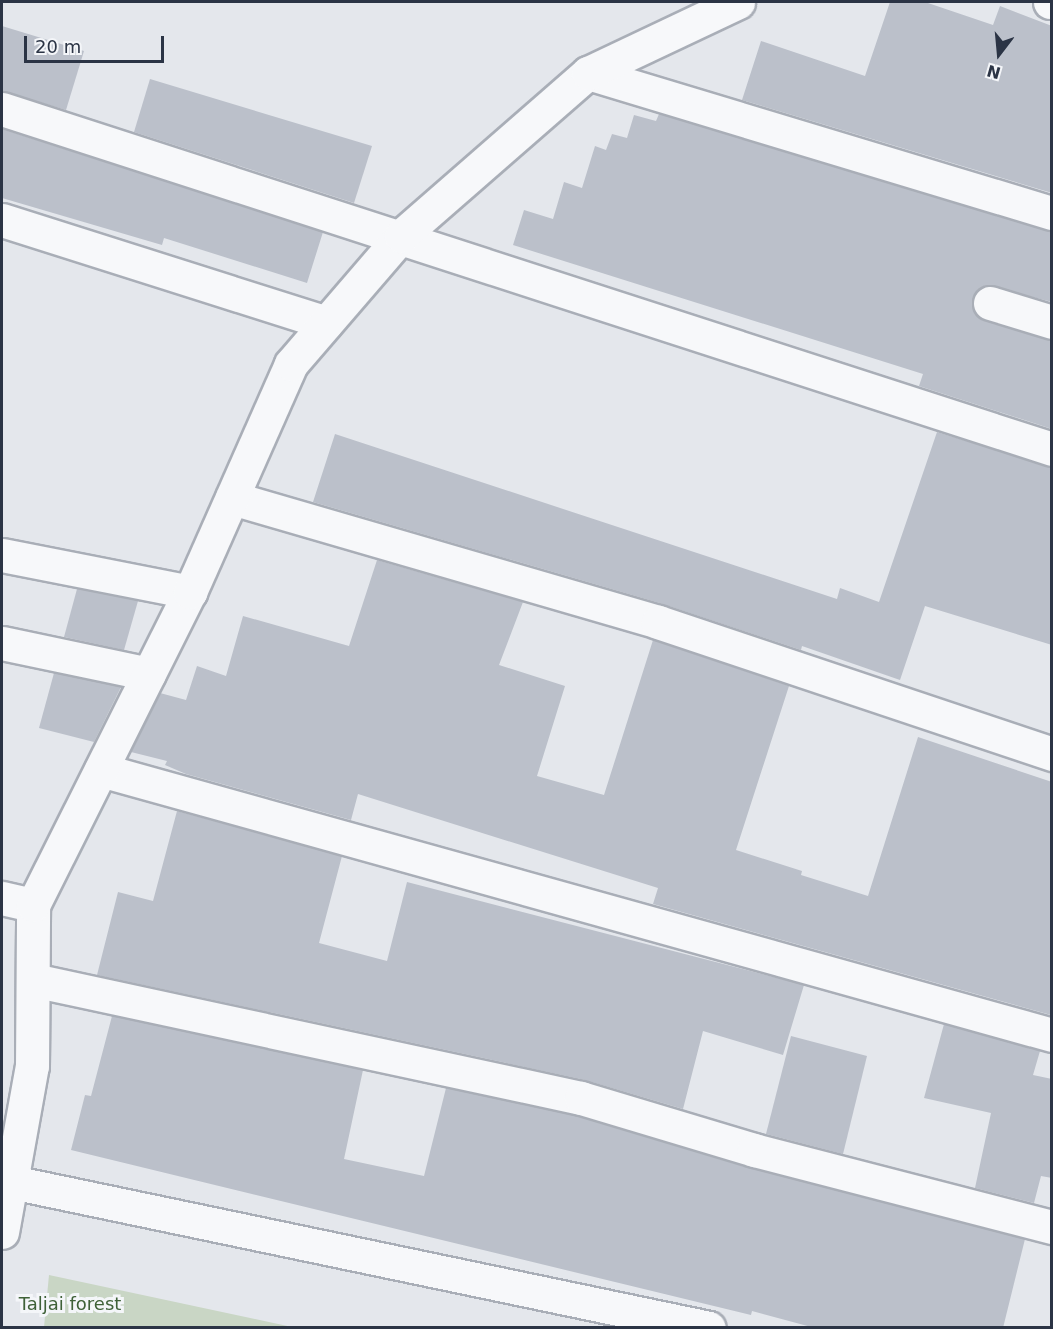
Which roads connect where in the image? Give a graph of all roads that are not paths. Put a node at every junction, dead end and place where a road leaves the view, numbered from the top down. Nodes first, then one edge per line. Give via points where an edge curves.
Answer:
1 (738, 2) edge
2 (588, 73) junction
3 (2, 109) edge
4 (1052, 213) edge
5 (2, 220) edge
6 (401, 236) junction
7 (990, 303) dead end
8 (1052, 322) edge
9 (326, 323) junction
10 (1052, 449) edge
11 (232, 498) junction
12 (2, 555) edge
13 (190, 592) junction
14 (2, 643) edge
15 (149, 674) junction
16 (1052, 754) edge
17 (100, 770) junction
18 (2, 898) edge
19 (33, 905) junction
20 (33, 980) junction
21 (1052, 1035) edge
22 (6, 1181) edge
23 (1052, 1227) edge
24 (2, 1232) edge
25 (709, 1328) edge

1 - 2 street
2 - 4 street
2 - 6 street
3 - 6 street
5 - 9 street
6 - 9 street
6 - 10 street via 846,385
7 - 8 street
9 - 11 street via 291,364
11 - 13 street
11 - 16 street via 658,622
12 - 13 street
13 - 15 street
14 - 15 street
15 - 17 street
17 - 19 street
17 - 21 street
18 - 19 street
19 - 20 street
20 - 22 street via 32,1066
20 - 23 street via 581,1098 754,1150
22 - 24 street
22 - 25 street

